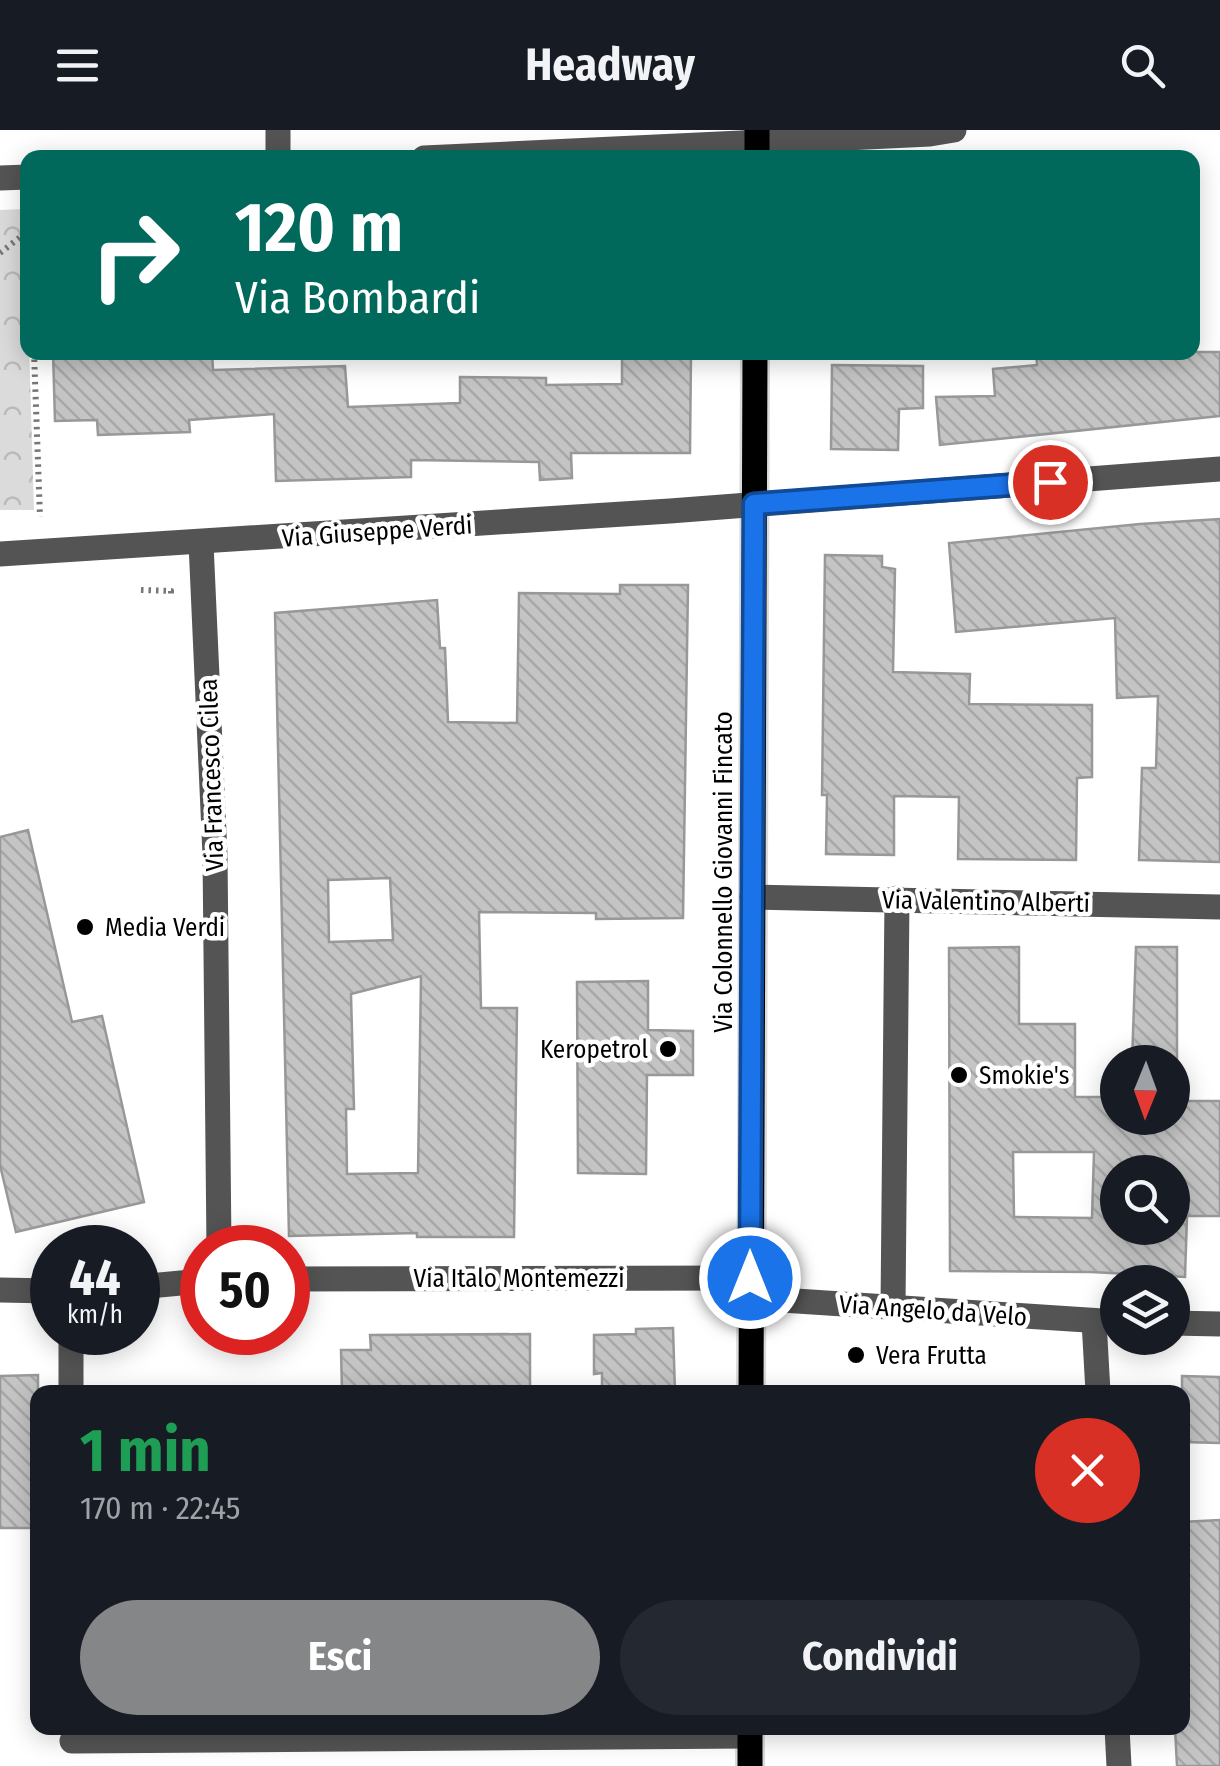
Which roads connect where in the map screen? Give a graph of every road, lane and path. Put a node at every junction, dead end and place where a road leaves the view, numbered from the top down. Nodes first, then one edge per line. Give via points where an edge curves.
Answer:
1 (954, 130) edge
2 (757, 143) edge
3 (602, 150) edge
4 (34, 360) edge
5 (755, 360) edge
6 (1220, 469) edge
7 (754, 504) junction
8 (40, 517) dead end
9 (200, 543) junction
10 (0, 554) edge
11 (140, 590) dead end
12 (172, 608) dead end
13 (752, 896) junction
14 (898, 898) junction
15 (1220, 906) edge
16 (219, 1225) edge
17 (310, 1280) edge
18 (750, 1288) junction
19 (0, 1290) edge
20 (30, 1291) edge
21 (893, 1307) junction
22 (1100, 1322) edge
23 (1190, 1323) edge
24 (1220, 1324) edge
25 (71, 1355) edge
26 (1102, 1355) edge
27 (71, 1385) edge
28 (751, 1385) edge
29 (1099, 1385) edge
30 (594, 1735) edge
31 (750, 1735) edge
32 (1117, 1735) edge
33 (74, 1745) edge
34 (750, 1766) edge
35 (1119, 1766) edge

1 - 2 street
2 - 3 street
4 - 8 path
5 - 7 main road, Via Colonnello Giovanni Fincato
6 - 7 street, Via Giuseppe Verdi
7 - 9 street, Via Giuseppe Verdi
7 - 13 main road, Via Colonnello Giovanni Fincato
9 - 10 street, Via Giuseppe Verdi
9 - 16 street, Via Francesco Cilea via 215,855
11 - 12 path via 170,591
13 - 14 street, Via Valentino Alberti
13 - 18 main road, Via Colonnello Giovanni Fincato
14 - 15 street, Via Valentino Alberti
14 - 21 street
17 - 18 street, Via Italo Montemezzi
18 - 21 street, Via Angelo da Velo
18 - 28 main road, Via Colonnello Giovanni Fincato
19 - 20 street
21 - 22 street, Via Angelo da Velo
23 - 24 street
25 - 27 street
26 - 29 street
30 - 33 street
31 - 34 main road
32 - 35 street

